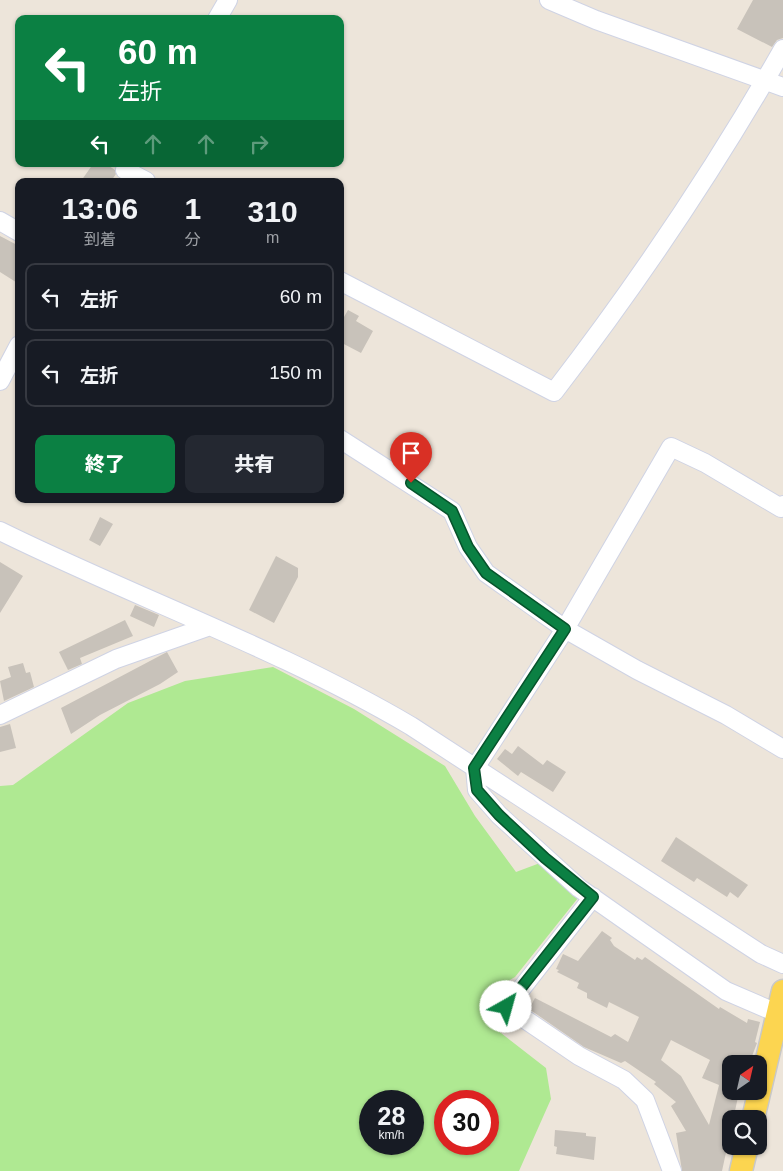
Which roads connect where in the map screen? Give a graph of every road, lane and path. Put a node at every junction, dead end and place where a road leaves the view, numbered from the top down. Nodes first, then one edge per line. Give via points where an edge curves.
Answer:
1 (228, 0) edge
2 (549, 0) edge
3 (219, 15) edge
4 (783, 49) edge
5 (765, 81) junction
6 (783, 88) edge
7 (123, 172) edge
8 (138, 178) edge
9 (0, 221) edge
10 (15, 230) edge
11 (344, 284) edge
12 (15, 353) edge
13 (0, 381) edge
14 (344, 442) edge
15 (783, 505) edge
16 (0, 531) edge
17 (210, 626) junction
18 (565, 629) junction
19 (0, 715) edge
20 (783, 749) edge
21 (474, 768) junction
22 (593, 897) junction
23 (783, 964) edge
24 (780, 1002) edge
25 (755, 1110) edge
26 (745, 1155) edge
27 (672, 1171) edge
28 (741, 1171) edge

1 - 3 street
2 - 5 street
4 - 5 street
5 - 6 street
5 - 11 street via 597,336 554,392
7 - 8 street
9 - 10 street
12 - 13 street
14 - 18 street via 452,511 468,547 486,573
15 - 18 street via 781,508 705,463 670,447
16 - 17 street via 75,568
17 - 19 street via 116,658
17 - 21 street via 360,696
18 - 20 street via 637,670 726,714
18 - 21 street
21 - 22 street via 477,790 499,815
21 - 23 street via 761,954
22 - 24 street via 726,991
22 - 27 street via 506,1007 579,1056 624,1080 645,1100
24 - 25 main road
26 - 28 main road

